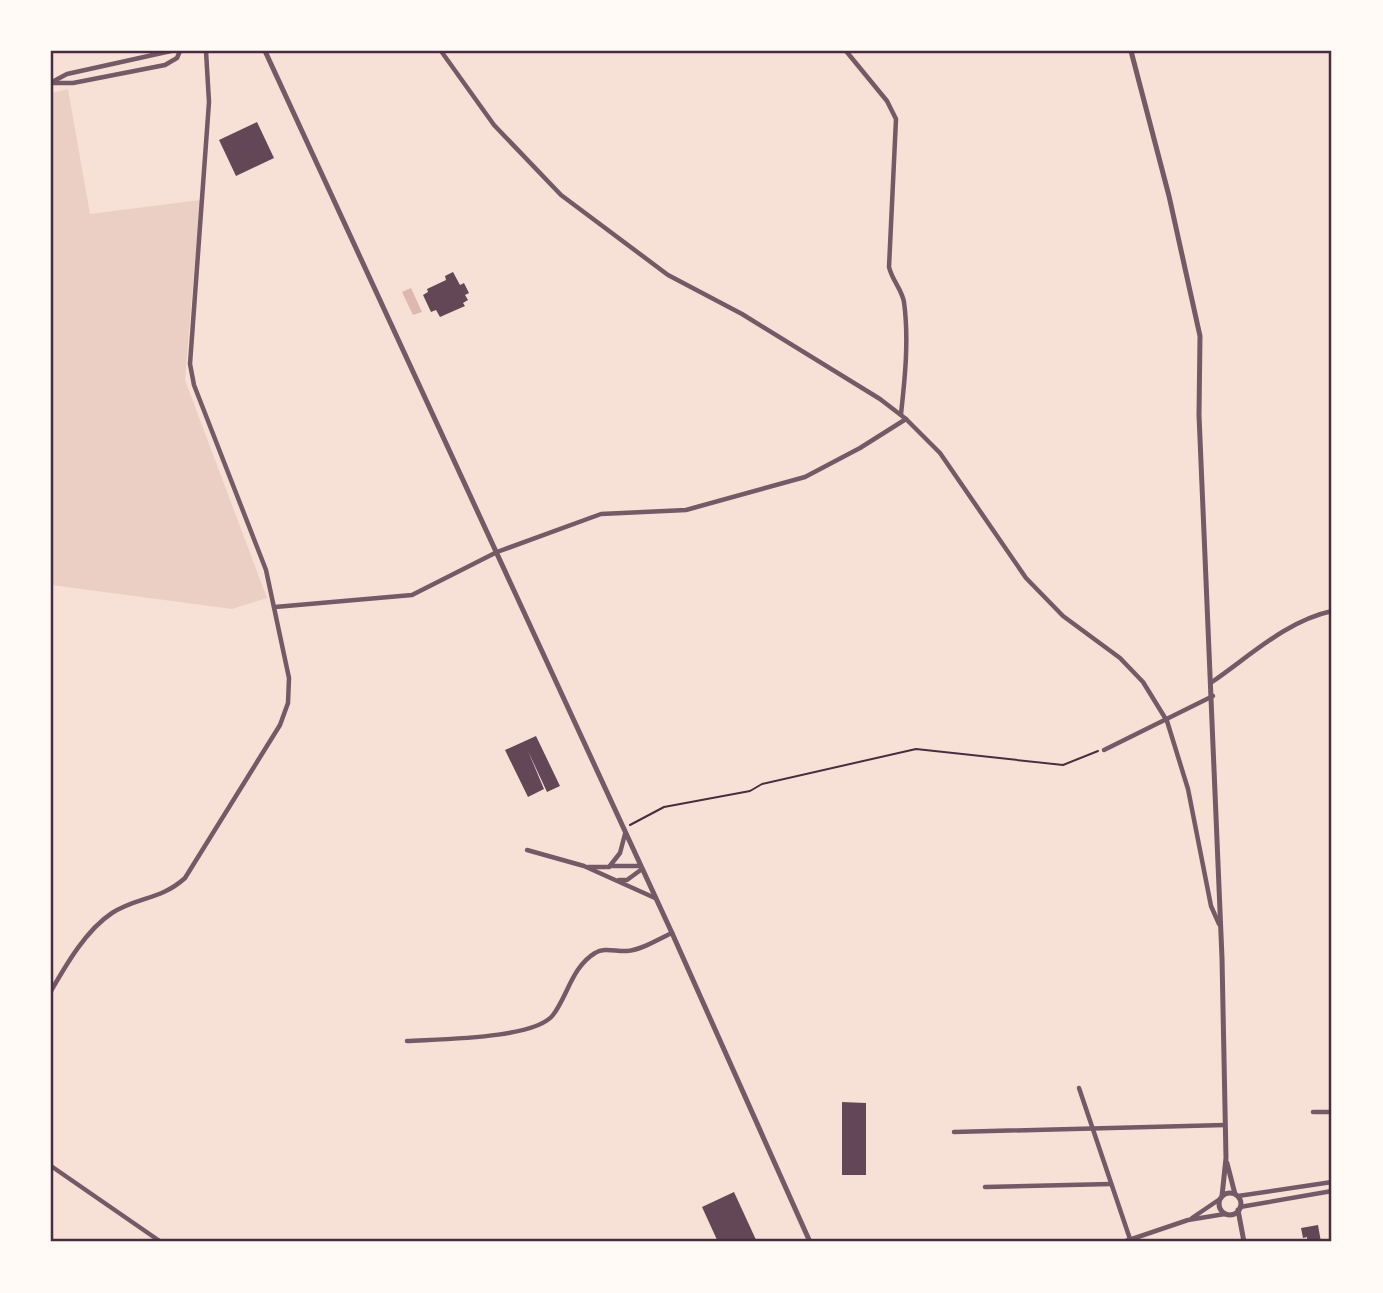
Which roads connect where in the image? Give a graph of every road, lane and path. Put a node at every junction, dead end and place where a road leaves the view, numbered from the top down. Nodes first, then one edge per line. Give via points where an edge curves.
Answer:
1 (171, 51) edge
2 (180, 51) edge
3 (206, 51) edge
4 (264, 51) edge
5 (441, 51) edge
6 (846, 51) edge
7 (1131, 51) edge
8 (51, 83) edge
9 (904, 417) junction
10 (497, 552) junction
11 (275, 607) junction
12 (1332, 611) edge
13 (1212, 682) junction
14 (1213, 696) junction
15 (1167, 721) junction
16 (1104, 750) joint
17 (624, 832) junction
18 (527, 850) dead end
19 (584, 866) junction
20 (609, 867) junction
21 (641, 868) junction
22 (615, 880) junction
23 (656, 898) junction
24 (1221, 928) junction
25 (672, 933) junction
26 (51, 991) edge
27 (407, 1041) dead end
28 (1079, 1088) dead end
29 (1314, 1112) dead end
30 (1332, 1112) edge
31 (1226, 1125) junction
32 (1093, 1128) junction
33 (954, 1132) dead end
34 (1226, 1158) junction
35 (51, 1166) edge
36 (1332, 1182) edge
37 (1111, 1184) junction
38 (985, 1187) dead end
39 (1332, 1191) edge
40 (1236, 1195) junction
41 (1221, 1198) junction
42 (1239, 1209) junction
43 (1227, 1214) junction
44 (1188, 1220) junction
45 (1239, 1225) junction
46 (1131, 1241) edge
47 (161, 1242) edge
48 (810, 1242) edge
49 (1123, 1242) edge
50 (1244, 1242) edge

1 - 8 street via 67,75
2 - 8 street via 165,65
3 - 11 street via 209,102 190,364 194,385 266,570
4 - 10 street
5 - 9 street via 494,125 561,195 668,275 825,364
6 - 9 street via 887,101 895,119 889,267 904,298
7 - 13 street via 1200,336
9 - 10 street via 860,448 804,477 686,510 601,514
9 - 15 street via 940,453 1043,597 1121,658 1143,682
10 - 11 street via 412,595
10 - 17 street
11 - 26 street via 289,678 288,703 280,725 185,878 170,891 112,913 64,968
12 - 13 street via 1279,633
13 - 14 street
14 - 15 street
14 - 24 street
15 - 16 street
15 - 24 street via 1188,789 1211,906
16 - 17 path via 1063,765 916,749 762,784 750,791 664,807
17 - 20 street via 620,853
17 - 21 street
18 - 19 street
19 - 20 street
19 - 22 street
20 - 21 street
21 - 22 street via 627,880
21 - 23 street
22 - 23 street
23 - 25 street
24 - 31 street
25 - 27 street via 632,950 593,954 572,976 556,1011 540,1025 513,1034
25 - 48 street
28 - 32 street
29 - 30 street
31 - 32 street
31 - 34 street
32 - 33 street
32 - 37 street
34 - 40 street
34 - 41 street
35 - 47 street
36 - 40 street
37 - 38 street
37 - 46 street
39 - 42 street
40 - 41 street
40 - 42 street
41 - 43 street via 1220,1209
41 - 44 street
42 - 43 street
42 - 45 street
43 - 44 street
43 - 45 street
44 - 46 street
45 - 50 street
46 - 49 street

